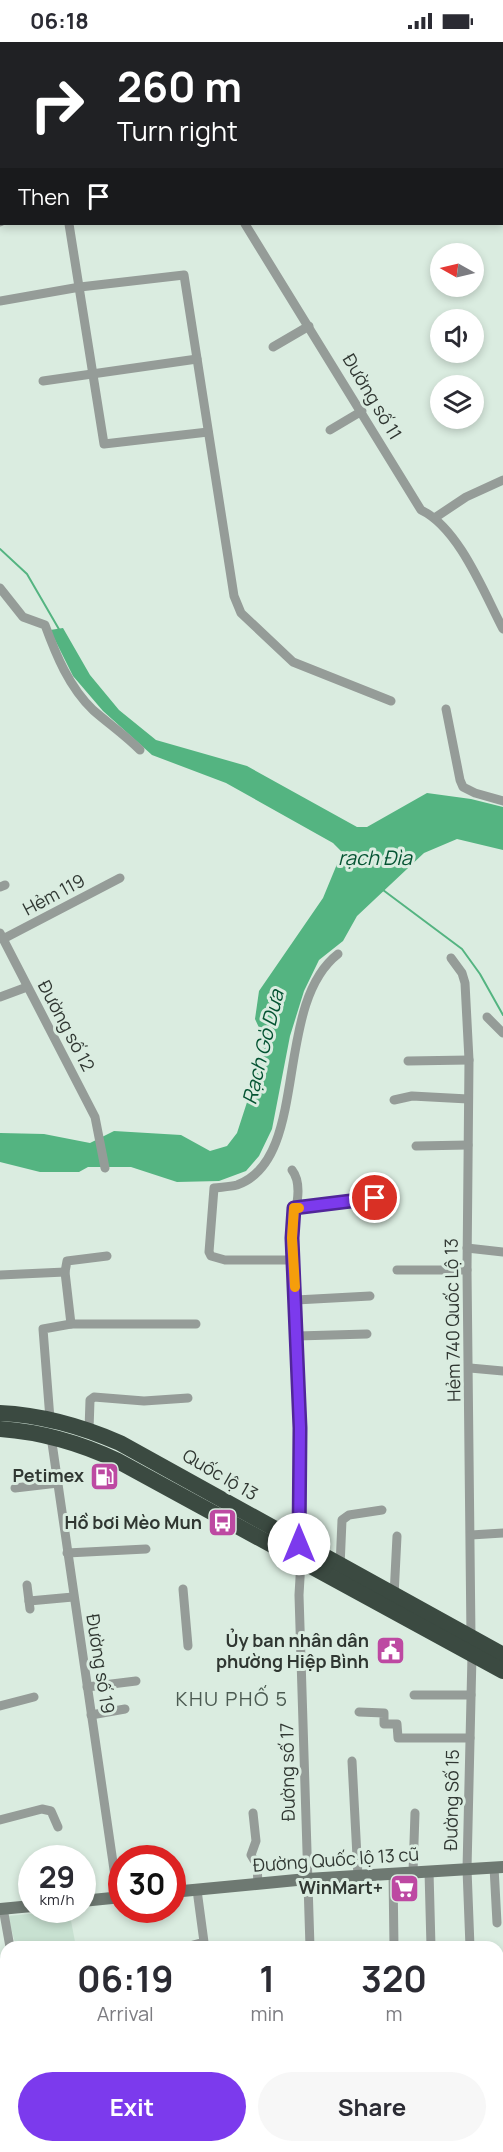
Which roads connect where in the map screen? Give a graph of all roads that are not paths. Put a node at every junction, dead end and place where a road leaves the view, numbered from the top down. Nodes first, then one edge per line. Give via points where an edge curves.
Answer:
1 (69, 225) edge
2 (246, 225) edge
3 (80, 287) junction
4 (0, 301) edge
5 (309, 326) junction
6 (273, 347) dead end
7 (197, 359) junction
8 (94, 373) junction
9 (43, 381) dead end
10 (362, 411) junction
11 (330, 430) dead end
12 (208, 432) junction
13 (503, 480) edge
14 (436, 517) junction
15 (0, 588) edge
16 (503, 606) edge
17 (493, 610) junction
18 (503, 629) edge
19 (391, 701) dead end
20 (447, 709) dead end
21 (140, 750) dead end
22 (503, 801) edge
23 (120, 878) dead end
24 (2, 936) edge
25 (338, 954) dead end
26 (451, 958) dead end
27 (27, 987) junction
28 (0, 997) edge
29 (488, 1017) dead end
30 (503, 1033) edge
31 (469, 1060) junction
32 (408, 1061) dead end
33 (468, 1099) junction
34 (394, 1100) dead end
35 (468, 1145) junction
36 (416, 1146) dead end
37 (105, 1168) dead end
38 (292, 1170) dead end
39 (375, 1198) dead end
40 (294, 1208) junction
41 (467, 1248) junction
42 (503, 1252) edge
43 (107, 1256) dead end
44 (294, 1260) junction
45 (397, 1270) dead end
46 (467, 1270) junction
47 (65, 1272) junction
48 (0, 1275) edge
49 (370, 1296) dead end
50 (296, 1300) junction
51 (71, 1324) junction
52 (196, 1324) dead end
53 (367, 1334) dead end
54 (297, 1336) junction
55 (470, 1368) junction
56 (503, 1371) edge
57 (188, 1398) dead end
58 (0, 1413) edge
59 (50, 1427) junction
60 (0, 1429) edge
61 (89, 1430) junction
62 (58, 1483) junction
63 (15, 1488) dead end
64 (382, 1510) dead end
65 (503, 1533) edge
66 (471, 1535) junction
67 (397, 1536) dead end
68 (146, 1549) dead end
69 (300, 1552) junction
70 (67, 1553) junction
71 (340, 1567) junction
72 (27, 1585) dead end
73 (183, 1589) dead end
74 (394, 1596) junction
75 (73, 1597) junction
76 (188, 1646) dead end
77 (472, 1646) junction
78 (503, 1655) edge
79 (503, 1671) edge
80 (136, 1681) dead end
81 (87, 1687) junction
82 (414, 1695) dead end
83 (471, 1695) junction
84 (34, 1697) dead end
85 (0, 1706) edge
86 (125, 1709) dead end
87 (359, 1712) dead end
88 (91, 1714) junction
89 (470, 1738) junction
90 (352, 1761) dead end
91 (253, 1813) dead end
92 (415, 1814) dead end
93 (0, 1820) edge
94 (58, 1827) dead end
95 (112, 1845) edge
96 (499, 1867) edge
97 (467, 1869) junction
98 (429, 1871) junction
99 (414, 1872) junction
100 (393, 1873) junction
101 (358, 1876) junction
102 (307, 1879) junction
103 (258, 1884) junction
104 (197, 1890) junction
105 (186, 1891) edge
106 (18, 1907) edge
107 (2, 1908) edge
108 (497, 1923) dead end
109 (8, 1941) edge
110 (204, 1941) edge
111 (309, 1941) edge
112 (393, 1941) edge
113 (431, 1941) edge
114 (470, 1941) edge

1 - 3 street
2 - 5 street, Đường số 11
3 - 4 street
3 - 7 street via 184,275
3 - 8 street
5 - 6 street
5 - 10 street, Đường số 11
7 - 8 street
7 - 12 street
8 - 9 street
8 - 12 street via 104,444
10 - 11 street
10 - 14 street, Đường số 11 via 421,510
12 - 19 street via 234,597 241,613 293,662
13 - 14 street via 466,497
14 - 17 street, Đường số 11 via 454,539
15 - 21 street via 23,617 45,625 60,666 92,709
16 - 17 street
17 - 18 street, Đường số 11
20 - 22 street via 464,787
23 - 24 street, Hẻm 119
24 - 27 street, Đường số 12
25 - 44 street via 323,967 309,995 275,1146 257,1172 238,1185 214,1188 209,1252 212,1256 225,1260
26 - 31 street, Hẻm 740 Quốc Lộ 13 via 462,973
27 - 28 street
27 - 37 street, Đường số 12 via 95,1117
29 - 30 street
31 - 32 street
31 - 33 street, Hẻm 740 Quốc Lộ 13
33 - 34 street via 412,1096
33 - 35 street, Hẻm 740 Quốc Lộ 13
35 - 36 street
35 - 41 street, Hẻm 740 Quốc Lộ 13
38 - 40 street, Đường số 17 via 298,1184
39 - 40 street
40 - 44 street, Đường số 17
41 - 42 street
41 - 46 street, Hẻm 740 Quốc Lộ 13
43 - 47 street via 67,1261
44 - 50 street, Đường số 17
45 - 46 street
46 - 55 street, Hẻm 740 Quốc Lộ 13
47 - 48 street
47 - 51 street
49 - 50 street
50 - 54 street, Đường số 17
51 - 52 street
51 - 59 street, Đường số 19 via 43,1329
53 - 54 street
54 - 69 street, Đường số 17
55 - 56 street
55 - 66 street, Hẻm 740 Quốc Lộ 13
57 - 61 street via 144,1401 93,1397
58 - 59 highway, Quốc lộ 13
59 - 60 highway, Quốc lộ 13
59 - 61 highway, Quốc lộ 13
59 - 62 street, Đường số 19
59 - 69 highway, Quốc lộ 13
61 - 69 highway, Quốc lộ 13 via 161,1464
62 - 63 street
62 - 70 street, Đường số 19
64 - 71 street via 349,1515 342,1520
65 - 66 street
66 - 77 street, Hẻm 740 Quốc Lộ 13
67 - 74 street
68 - 70 street
69 - 71 highway, Quốc lộ 13
69 - 77 highway, Quốc lộ 13
69 - 102 street, Đường số 17
70 - 75 street, Đường số 19
71 - 74 highway, Quốc lộ 13
72 - 75 street via 29,1605
73 - 76 street
74 - 77 highway, Quốc lộ 13
75 - 81 street, Đường số 19
77 - 78 highway, Quốc lộ 13
77 - 79 highway, Quốc lộ 13
77 - 83 street, Đường Số 15
80 - 81 street
81 - 88 street, Đường số 19
82 - 83 street
83 - 89 street, Đường Số 15
84 - 85 street
86 - 88 street
87 - 89 street via 384,1713 384,1724 397,1724 398,1738
88 - 95 street, Đường số 19
89 - 97 street, Đường Số 15
90 - 101 street
91 - 103 street via 256,1841 251,1855
92 - 99 street
93 - 94 street via 42,1809 51,1811
96 - 97 street, Đường Quốc lộ 13 cũ
96 - 108 street
97 - 98 street, Đường Quốc lộ 13 cũ
97 - 114 street, Đường Số 15
98 - 99 street, Đường Quốc lộ 13 cũ
98 - 113 street
99 - 100 street, Đường Quốc lộ 13 cũ
100 - 101 street, Đường Quốc lộ 13 cũ
100 - 112 street
101 - 102 street, Đường Quốc lộ 13 cũ
102 - 103 street, Đường Quốc lộ 13 cũ
102 - 111 street, Đường số 17
103 - 104 street, Đường Quốc lộ 13 cũ
104 - 105 street, Đường Quốc lộ 13 cũ
104 - 110 street
106 - 107 street
107 - 109 street

